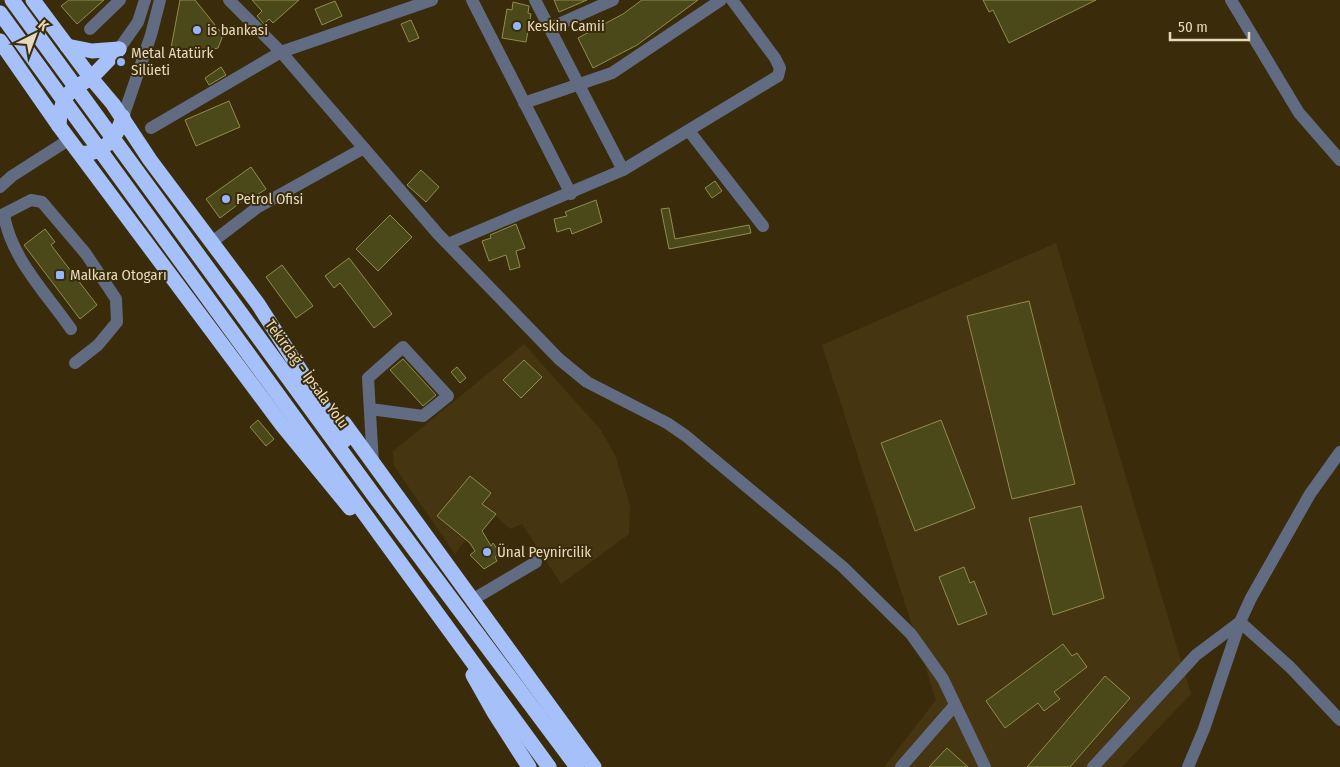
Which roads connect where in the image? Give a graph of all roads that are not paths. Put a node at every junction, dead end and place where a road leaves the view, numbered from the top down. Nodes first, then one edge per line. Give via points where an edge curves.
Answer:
1 (12, 0) edge
2 (33, 0) edge
3 (120, 0) edge
4 (144, 0) edge
5 (160, 0) edge
6 (228, 0) edge
7 (432, 0) edge
8 (472, 0) edge
9 (535, 0) edge
10 (613, 0) edge
11 (721, 0) edge
12 (732, 0) edge
13 (1231, 0) edge
14 (0, 14) edge
15 (550, 28) junction
16 (90, 29) dead end
17 (0, 41) edge
18 (67, 46) junction
19 (119, 49) junction
20 (281, 52) junction
21 (91, 78) junction
22 (579, 85) junction
23 (524, 103) junction
24 (123, 117) junction
25 (59, 126) junction
26 (151, 128) dead end
27 (689, 132) junction
28 (70, 139) junction
29 (364, 148) junction
30 (80, 152) junction
31 (1340, 160) edge
32 (623, 170) junction
33 (0, 186) edge
34 (571, 194) junction
35 (2, 216) edge
36 (763, 226) dead end
37 (212, 242) junction
38 (448, 244) junction
39 (258, 304) junction
40 (71, 329) dead end
41 (75, 363) dead end
42 (370, 409) junction
43 (1340, 452) edge
44 (373, 464) junction
45 (536, 562) dead end
46 (452, 598) junction
47 (472, 600) junction
48 (434, 610) junction
49 (1240, 622) junction
50 (460, 644) junction
51 (955, 705) junction
52 (1340, 720) edge
53 (904, 766) edge
54 (529, 767) edge
55 (549, 767) edge
56 (576, 767) edge
57 (594, 767) edge
58 (985, 767) edge
59 (1093, 767) edge
60 (1188, 767) edge

1 - 46 highway, Tekirdağ - İpsala Yolu
2 - 18 highway
3 - 16 street
4 - 19 street via 138,22
5 - 24 street
6 - 20 street
7 - 20 street
8 - 23 street
9 - 15 street
10 - 15 street
11 - 22 street via 612,72
12 - 27 street via 775,58 780,68 778,76
13 - 31 street via 1299,113
14 - 48 highway
15 - 22 street
17 - 25 highway
18 - 19 highway via 92,51
18 - 21 highway
19 - 21 highway
20 - 26 street
20 - 29 street
21 - 24 highway
21 - 25 highway, bridge via 64,98
22 - 23 street
22 - 32 street
23 - 34 street
24 - 30 highway, bridge via 116,135 103,148 94,153
24 - 37 highway via 150,160
25 - 28 highway
27 - 32 street
27 - 36 street
28 - 30 highway
28 - 33 street
29 - 37 street via 258,207
29 - 38 street
30 - 48 highway via 282,425
32 - 34 street
34 - 38 street
35 - 40 street via 14,248
35 - 41 street via 31,200 42,202 86,254 116,299 117,322 98,345
37 - 39 highway
38 - 51 street via 572,371 680,432 857,579 922,648
39 - 44 highway
39 - 46 highway via 340,433 384,493
42 - 42 street via 368,378 403,347 448,396 423,416
42 - 44 street
43 - 49 street via 1310,494
44 - 47 highway
45 - 47 street
46 - 56 highway, Tekirdağ - İpsala Yolu
47 - 57 highway
48 - 50 highway
49 - 52 street via 1290,667
49 - 59 street via 1196,655
49 - 60 street
50 - 54 highway via 477,685
50 - 55 highway
51 - 53 street
51 - 58 street

